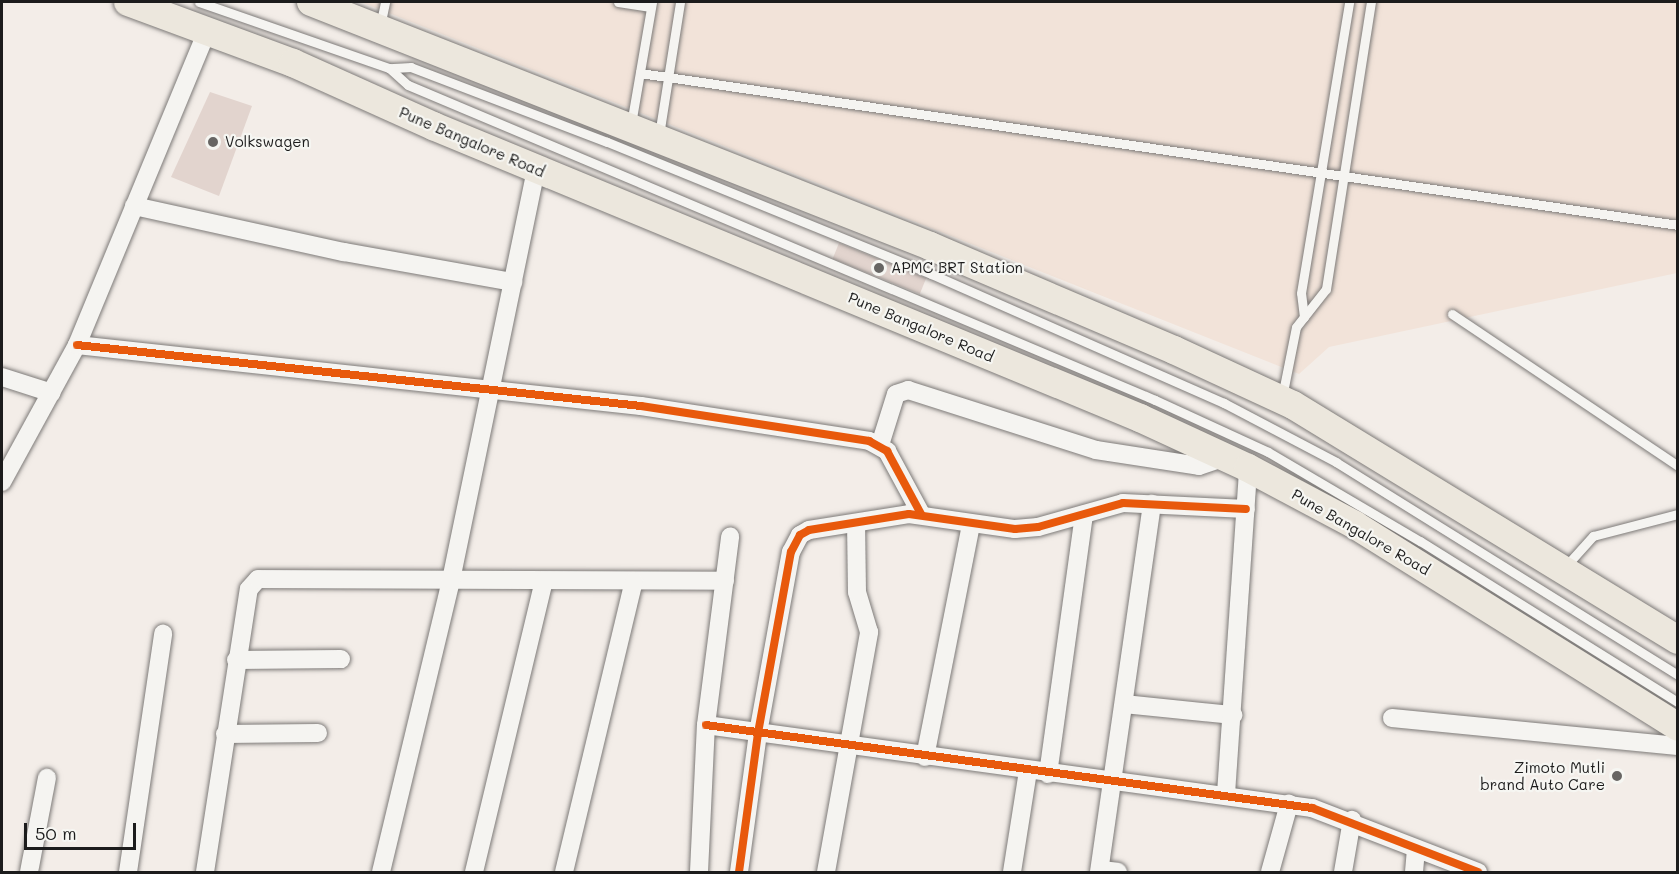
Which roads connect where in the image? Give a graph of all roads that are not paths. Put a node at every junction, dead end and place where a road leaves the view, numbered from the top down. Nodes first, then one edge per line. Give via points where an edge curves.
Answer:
1 (128, 2) edge
2 (199, 2) edge
3 (311, 2) edge
4 (618, 2) edge
5 (680, 2) edge
6 (1348, 2) edge
7 (1371, 2) edge
8 (651, 4) edge
9 (382, 15) edge
10 (207, 31) junction
11 (389, 68) junction
12 (640, 73) junction
13 (668, 77) junction
14 (629, 139) junction
15 (656, 149) junction
16 (536, 168) junction
17 (1323, 173) junction
18 (1344, 176) junction
19 (134, 206) junction
20 (1677, 225) edge
21 (513, 282) junction
22 (1452, 314) dead end
23 (1304, 317) junction
24 (76, 345) junction
25 (2, 377) edge
26 (491, 390) junction
27 (52, 393) junction
28 (1282, 400) junction
29 (880, 445) junction
30 (1237, 462) junction
31 (1677, 466) edge
32 (2, 482) edge
33 (1152, 504) junction
34 (1246, 509) junction
35 (921, 514) junction
36 (1084, 514) junction
37 (1677, 514) edge
38 (856, 523) junction
39 (971, 524) junction
40 (730, 537) dead end
41 (1563, 568) junction
42 (451, 580) junction
43 (544, 581) junction
44 (634, 581) junction
45 (725, 582) junction
46 (163, 634) dead end
47 (1677, 640) edge
48 (341, 659) dead end
49 (236, 660) junction
50 (1677, 675) edge
51 (1677, 702) edge
52 (1124, 704) junction
53 (1233, 715) junction
54 (1392, 718) dead end
55 (706, 725) junction
56 (1677, 727) edge
57 (318, 733) dead end
58 (758, 733) junction
59 (225, 734) junction
60 (1677, 746) edge
61 (848, 747) junction
62 (926, 758) junction
63 (1028, 771) junction
64 (1048, 774) junction
65 (47, 778) dead end
66 (1112, 783) junction
67 (1226, 794) junction
68 (1289, 804) junction
69 (1352, 820) junction
70 (1416, 850) junction
71 (1099, 871) edge
72 (29, 873) edge
73 (128, 873) edge
74 (205, 873) edge
75 (381, 873) edge
76 (474, 873) edge
77 (564, 873) edge
78 (699, 873) edge
79 (739, 873) edge
80 (826, 873) edge
81 (1012, 873) edge
82 (1118, 873) edge
83 (1270, 873) edge
84 (1343, 873) edge
85 (1414, 873) edge
86 (1478, 873) edge

1 - 10 main road, Pune Bangalore Road
2 - 11 lane
3 - 9 main road
4 - 8 lane
5 - 13 lane
6 - 17 lane
7 - 18 lane
8 - 12 lane
9 - 14 main road
10 - 16 main road, Pune Bangalore Road via 293,63
10 - 19 street
11 - 14 lane via 411,67
11 - 51 lane via 408,85 1155,400 1268,452 1420,541
12 - 13 lane
12 - 14 lane
13 - 15 lane
13 - 17 lane
14 - 15 main road
15 - 28 main road via 950,255
15 - 50 lane via 1278,429
16 - 21 street
16 - 30 main road, Pune Bangalore Road via 1140,418
17 - 18 lane
17 - 23 lane via 1301,293
18 - 20 lane
18 - 23 lane via 1326,289
19 - 21 street via 344,252
19 - 24 street
21 - 26 street
22 - 31 lane
23 - 28 lane via 1293,336
24 - 26 street
24 - 27 street
25 - 27 street
26 - 29 street via 641,406
26 - 42 street
27 - 32 street
28 - 41 main road
29 - 30 street via 896,394 908,390 1096,450 1199,466
29 - 35 street via 896,464
30 - 34 street
30 - 56 main road, Pune Bangalore Road via 1355,525
33 - 34 street
33 - 36 street via 1122,503
33 - 52 street
34 - 53 street
35 - 38 street
35 - 39 street
36 - 39 street via 1038,527
36 - 64 street
37 - 41 lane via 1593,536
38 - 58 street via 809,530 795,542
38 - 61 street via 857,592 870,632
39 - 62 street
40 - 45 street
41 - 47 main road
42 - 43 street
42 - 49 street via 258,579 249,589
42 - 75 street
43 - 44 street
43 - 76 street
44 - 45 street
44 - 77 street
45 - 55 street
46 - 73 street
48 - 49 street
49 - 59 street
52 - 53 street
52 - 66 street
53 - 67 street
54 - 60 street
55 - 58 street
55 - 78 street
57 - 59 street
58 - 61 street
58 - 79 street
59 - 74 street
61 - 62 street
61 - 80 street
62 - 63 street
63 - 64 street
63 - 81 street
64 - 66 street
65 - 72 street
66 - 67 street
66 - 71 street
67 - 68 street
68 - 69 street
68 - 83 street
69 - 70 street
69 - 84 street
70 - 85 street
70 - 86 street
71 - 82 street

